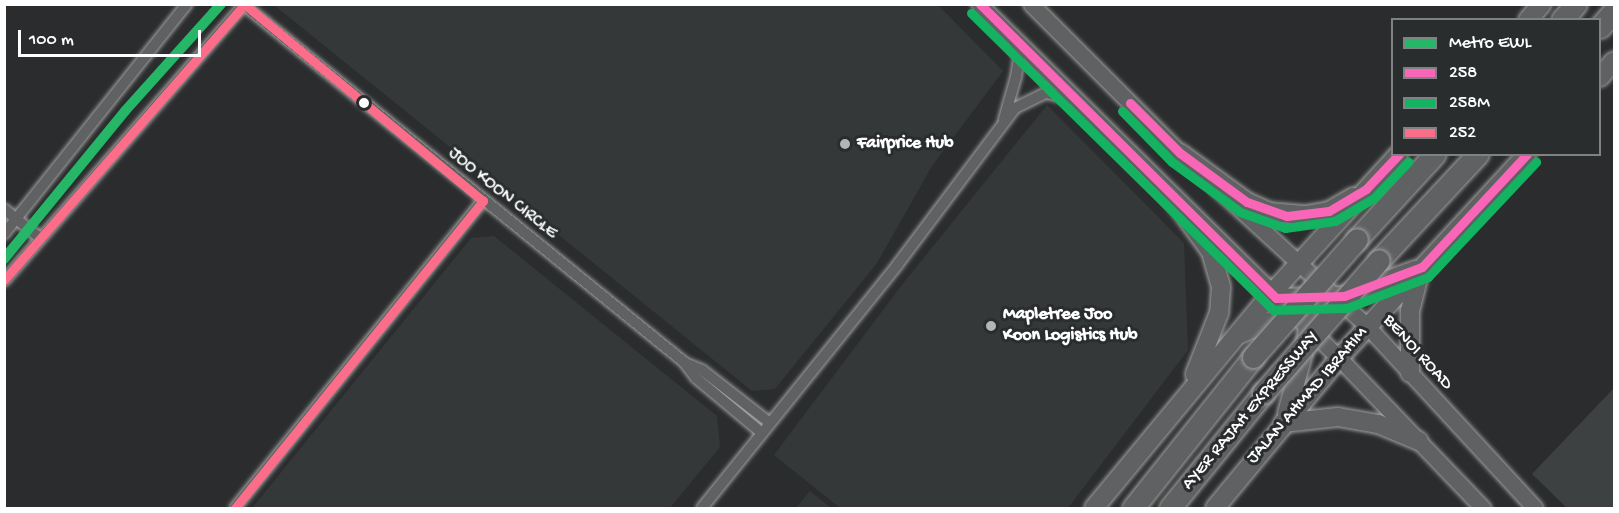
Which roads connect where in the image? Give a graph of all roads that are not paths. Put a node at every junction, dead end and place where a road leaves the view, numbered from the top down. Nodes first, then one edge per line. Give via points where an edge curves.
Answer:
1 (187, 4) edge
2 (979, 4) edge
3 (1031, 4) edge
4 (1542, 4) edge
5 (1576, 4) edge
6 (244, 5) edge
7 (1614, 11) edge
8 (1530, 18) edge
9 (1564, 18) edge
10 (1601, 25) edge
11 (1014, 38) junction
12 (1614, 61) edge
13 (1601, 75) edge
14 (1075, 100) junction
15 (1003, 123) junction
16 (1179, 153) junction
17 (1397, 156) edge
18 (1434, 156) edge
19 (1476, 156) edge
20 (1525, 156) edge
21 (1366, 189) junction
22 (1169, 194) junction
23 (483, 201) junction
24 (4, 209) edge
25 (1344, 214) junction
26 (17, 219) junction
27 (4, 234) edge
28 (40, 238) junction
29 (1299, 264) junction
30 (1422, 267) junction
31 (4, 281) edge
32 (1274, 295) junction
33 (1323, 298) junction
34 (1292, 312) junction
35 (1368, 327) junction
36 (1315, 335) junction
37 (1236, 336) junction
38 (1339, 358) junction
39 (684, 362) junction
40 (1410, 373) junction
41 (1186, 395) junction
42 (770, 423) junction
43 (1283, 423) junction
44 (762, 433) junction
45 (1419, 441) junction
46 (235, 508) edge
47 (702, 508) edge
48 (1094, 508) edge
49 (1132, 508) edge
50 (1170, 508) edge
51 (1215, 508) edge
52 (1483, 508) edge
53 (1535, 508) edge

1 - 26 street
2 - 11 main road
3 - 16 main road, BENOI ROAD
4 - 8 main road
5 - 9 highway
6 - 23 street, JOO KOON CIRCLE
6 - 28 street, JOO KOON CIRCLE
7 - 10 highway
11 - 14 main road
11 - 15 street via 1019,57 1017,77
12 - 13 main road
14 - 15 street via 1058,94 1036,96 1015,108
14 - 22 main road
15 - 42 street via 898,264
16 - 21 main road via 1247,202 1287,216 1329,210
16 - 29 main road, BENOI ROAD
17 - 21 main road
18 - 49 highway, AYER RAJAH EXPRESSWAY, bridge via 1253,357
19 - 50 highway, AYER RAJAH EXPRESSWAY, bridge via 1263,393
20 - 30 main road, JALAN AHMAD IBRAHIM
21 - 25 main road
22 - 32 main road
22 - 41 main road via 1211,252 1221,287 1213,334
23 - 39 street, JOO KOON CIRCLE
23 - 46 street
24 - 26 street
25 - 29 main road
25 - 33 main road via 1333,238
26 - 27 street
26 - 28 street
28 - 31 street, JOO KOON CIRCLE
29 - 32 main road
29 - 33 main road, BENOI ROAD
30 - 33 main road via 1379,286
30 - 35 main road, JALAN AHMAD IBRAHIM
30 - 40 main road via 1410,311
32 - 33 main road
32 - 34 main road
32 - 37 main road
33 - 34 main road
33 - 35 main road, BENOI ROAD
33 - 36 main road
34 - 36 main road
34 - 37 main road
35 - 38 main road, JALAN AHMAD IBRAHIM
35 - 40 main road, BENOI ROAD
36 - 38 main road
36 - 43 main road
37 - 41 main road
38 - 43 main road, JALAN AHMAD IBRAHIM
38 - 45 main road
39 - 42 street, JOO KOON CIRCLE via 702,370
39 - 44 street, JOO KOON CIRCLE via 696,378
40 - 53 main road, BENOI ROAD
41 - 48 main road
42 - 44 street
43 - 45 main road via 1338,417 1378,424
43 - 51 main road, JALAN AHMAD IBRAHIM
44 - 47 street
45 - 52 main road

